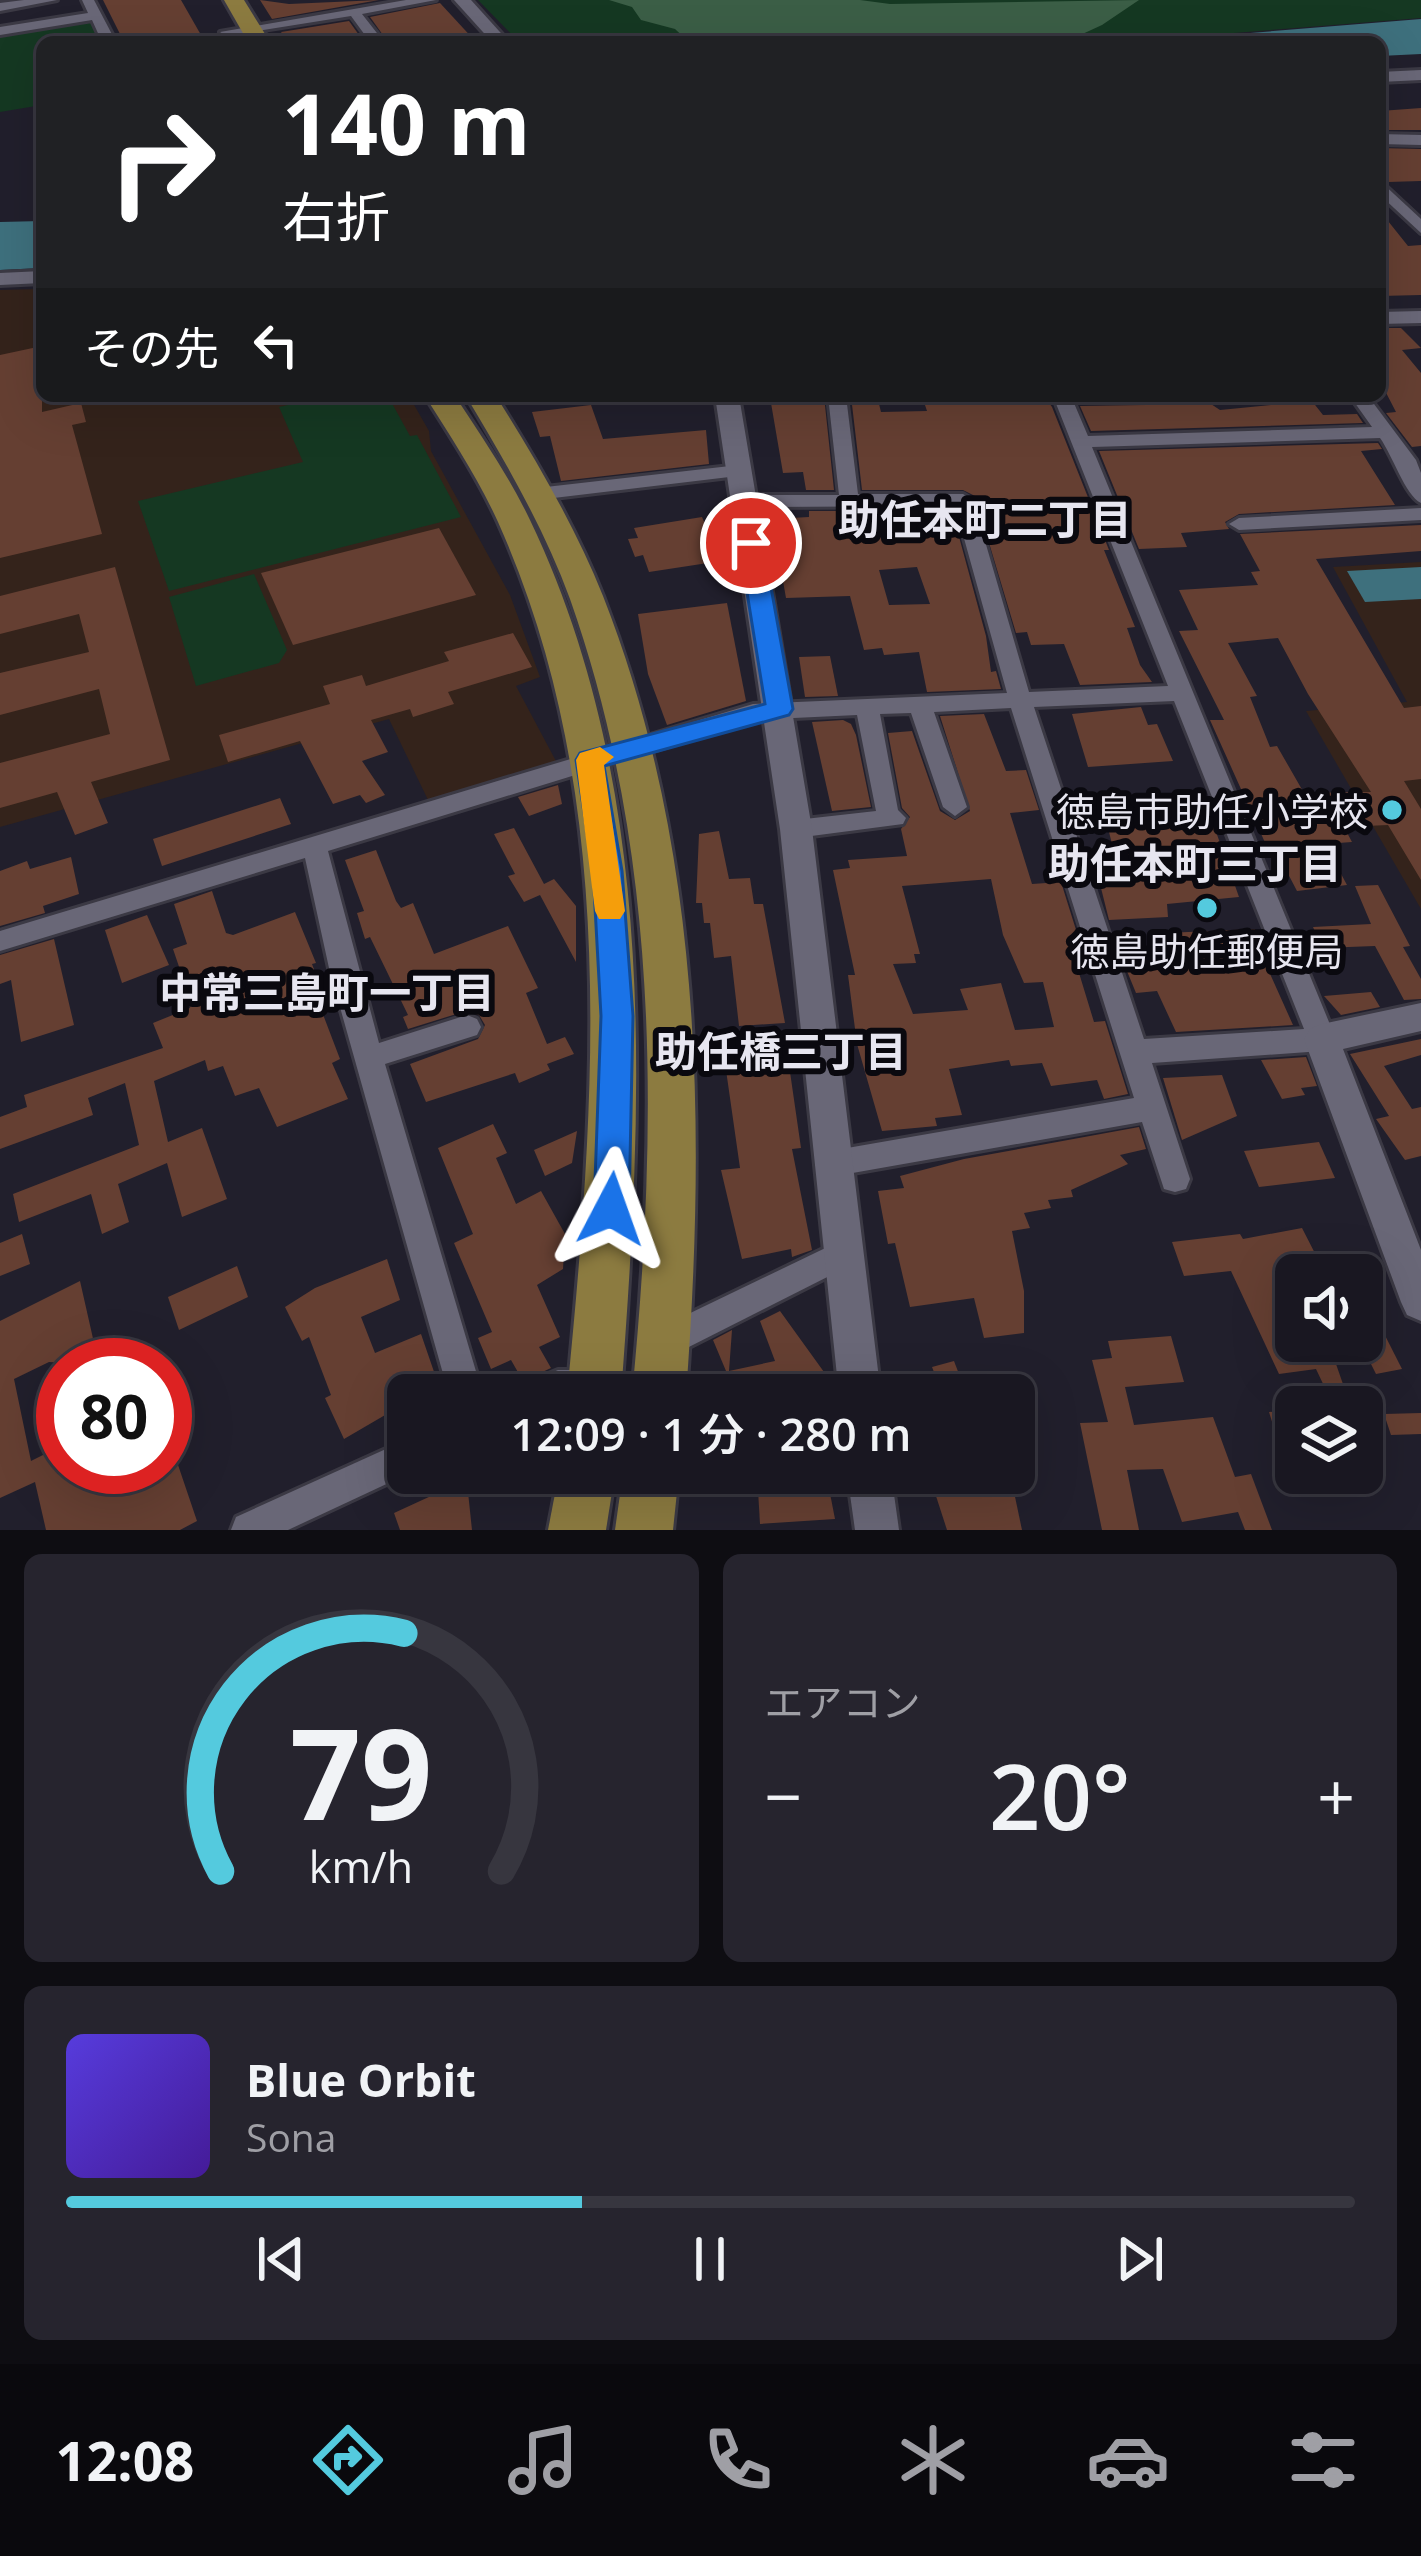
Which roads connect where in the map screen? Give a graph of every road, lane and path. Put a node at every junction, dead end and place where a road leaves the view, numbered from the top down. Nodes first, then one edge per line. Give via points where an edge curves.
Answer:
1 (51, 0) edge
2 (88, 0) edge
3 (430, 0) edge
4 (462, 0) edge
5 (0, 8) edge
6 (354, 8) edge
7 (96, 16) junction
8 (227, 22) edge
9 (0, 31) edge
10 (255, 35) edge
11 (107, 36) edge
12 (373, 36) edge
13 (495, 36) edge
14 (1421, 75) edge
15 (1386, 77) edge
16 (1386, 139) edge
17 (1421, 140) edge
18 (1386, 192) edge
19 (1421, 203) edge
20 (1398, 205) junction
21 (1421, 228) edge
22 (36, 278) edge
23 (0, 279) edge
24 (1421, 317) edge
25 (1386, 318) edge
26 (444, 402) edge
27 (484, 402) edge
28 (728, 402) edge
29 (838, 402) edge
30 (1064, 402) edge
31 (1363, 402) edge
32 (1385, 432) junction
33 (1081, 442) junction
34 (741, 486) junction
35 (537, 494) junction
36 (1421, 497) edge
37 (849, 499) junction
38 (1421, 514) edge
39 (1239, 524) dead end
40 (1184, 693) junction
41 (1020, 700) junction
42 (920, 704) junction
43 (867, 706) junction
44 (779, 709) junction
45 (630, 748) junction
46 (590, 760) junction
47 (955, 807) dead end
48 (796, 829) junction
49 (314, 844) junction
50 (0, 941) edge
51 (1421, 1017) edge
52 (467, 1027) dead end
53 (1322, 1039) junction
54 (1133, 1052) junction
55 (370, 1057) junction
56 (1152, 1108) junction
57 (830, 1164) junction
58 (1174, 1179) dead end
59 (842, 1254) junction
60 (1421, 1302) edge
61 (665, 1342) junction
62 (460, 1374) edge
63 (596, 1374) edge
64 (661, 1374) edge
65 (857, 1374) edge
66 (387, 1466) edge
67 (583, 1494) edge
68 (648, 1494) edge
69 (872, 1494) edge
70 (249, 1530) edge
71 (577, 1530) edge
72 (644, 1530) edge
73 (877, 1530) edge

1 - 5 street
2 - 7 street
3 - 6 street
4 - 13 street
6 - 10 street
6 - 12 street
7 - 9 street
7 - 11 street
8 - 10 highway
14 - 15 street
16 - 17 street
18 - 20 street
19 - 20 street
20 - 21 street
22 - 23 street
24 - 25 street
26 - 46 highway via 502,496 541,586
27 - 35 highway
28 - 34 street
29 - 37 street
30 - 33 street
31 - 32 street
32 - 33 street
32 - 36 street
33 - 40 street
34 - 35 street
34 - 37 street
34 - 44 street
35 - 45 highway via 589,604
37 - 41 street via 963,500
38 - 39 street
40 - 41 street
40 - 53 street
41 - 42 street
41 - 54 street
42 - 43 street
42 - 47 street
43 - 44 street
43 - 48 street via 891,813
44 - 45 street
44 - 48 street
45 - 46 street
45 - 61 highway via 657,879 667,1012
46 - 49 street
46 - 63 highway via 617,1016 615,1163
48 - 57 street
49 - 50 street
49 - 55 street
51 - 53 street
52 - 55 street
53 - 54 street
53 - 60 street
54 - 56 street
55 - 62 street
56 - 57 street
56 - 58 street
57 - 59 street
59 - 61 street
59 - 65 street
61 - 64 highway
66 - 70 street
67 - 71 highway
68 - 72 highway
69 - 73 street

